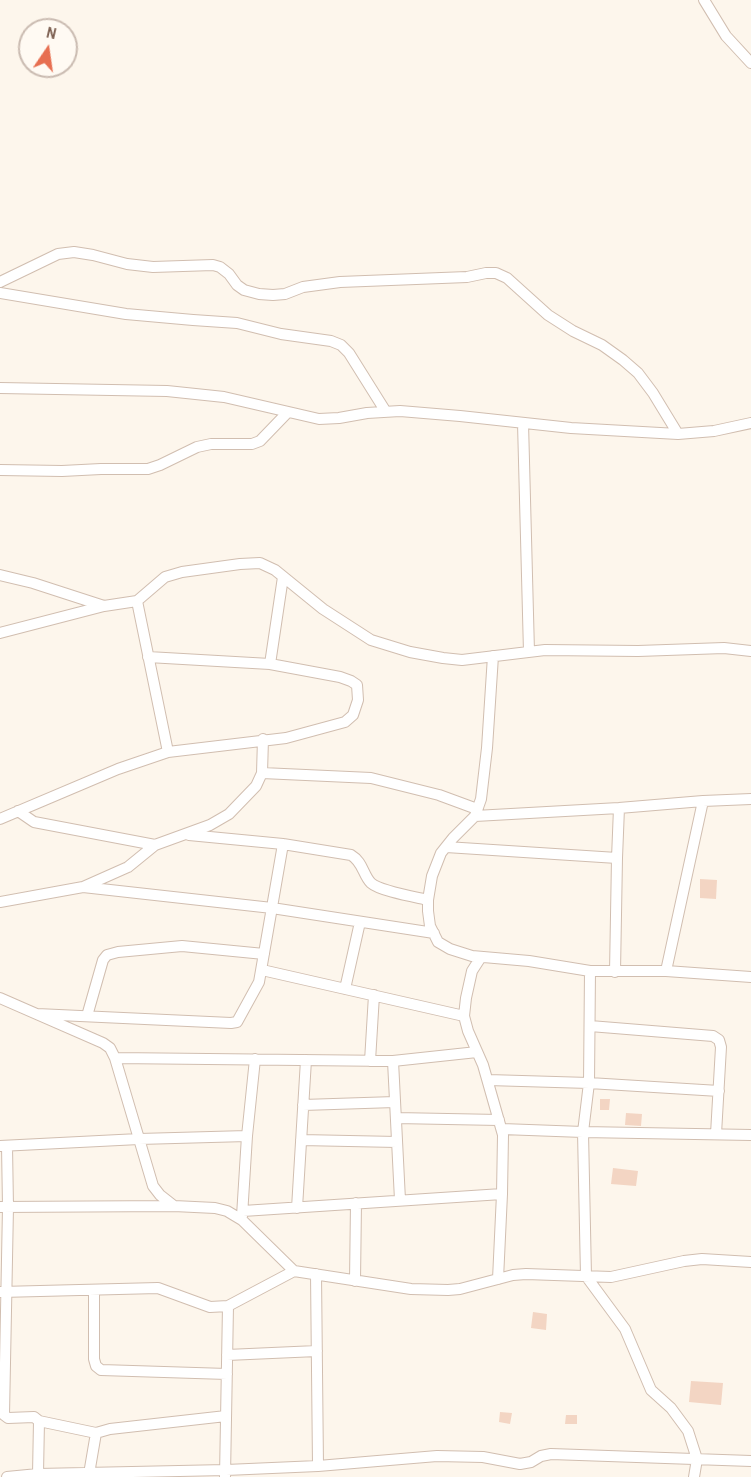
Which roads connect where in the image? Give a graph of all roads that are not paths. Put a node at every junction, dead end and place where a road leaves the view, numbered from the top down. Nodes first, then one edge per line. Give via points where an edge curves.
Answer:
1 (704, 0) edge
2 (751, 63) edge
3 (0, 282) edge
4 (0, 293) edge
5 (0, 388) edge
6 (386, 412) junction
7 (287, 413) junction
8 (523, 423) junction
9 (751, 423) edge
10 (678, 434) junction
11 (0, 470) edge
12 (0, 575) edge
13 (283, 577) junction
14 (137, 601) junction
15 (104, 606) junction
16 (0, 633) edge
17 (751, 651) edge
18 (529, 652) junction
19 (493, 656) junction
20 (148, 657) junction
21 (270, 664) junction
22 (263, 740) junction
23 (168, 752) junction
24 (262, 773) junction
25 (751, 799) edge
26 (703, 801) junction
27 (619, 808) junction
28 (18, 811) junction
29 (476, 812) junction
30 (0, 819) edge
31 (185, 834) junction
32 (283, 844) junction
33 (155, 845) junction
34 (446, 847) junction
35 (617, 858) junction
36 (84, 886) junction
37 (428, 900) junction
38 (0, 902) edge
39 (272, 908) junction
40 (360, 922) junction
41 (434, 933) junction
42 (264, 954) junction
43 (481, 957) junction
44 (262, 970) junction
45 (590, 971) junction
46 (666, 971) junction
47 (615, 972) junction
48 (751, 977) edge
49 (345, 989) junction
50 (374, 995) junction
51 (0, 998) edge
52 (37, 1014) junction
53 (465, 1016) junction
54 (87, 1017) junction
55 (590, 1026) junction
56 (477, 1052) junction
57 (115, 1058) junction
58 (255, 1059) junction
59 (306, 1060) junction
60 (370, 1061) junction
61 (393, 1061) junction
62 (488, 1080) junction
63 (590, 1083) junction
64 (719, 1091) junction
65 (395, 1102) junction
66 (303, 1105) junction
67 (396, 1118) junction
68 (500, 1124) junction
69 (584, 1132) junction
70 (716, 1134) junction
71 (751, 1135) edge
72 (246, 1136) junction
73 (139, 1139) junction
74 (301, 1140) junction
75 (397, 1142) junction
76 (3, 1146) edge
77 (502, 1194) junction
78 (400, 1200) junction
79 (356, 1203) junction
80 (174, 1206) junction
81 (4, 1207) edge
82 (297, 1208) junction
83 (242, 1216) junction
84 (751, 1262) edge
85 (294, 1271) junction
86 (316, 1274) junction
87 (586, 1276) junction
88 (498, 1279) junction
89 (355, 1281) junction
90 (94, 1290) junction
91 (3, 1292) edge
92 (228, 1306) junction
93 (317, 1351) junction
94 (227, 1355) junction
95 (227, 1374) junction
96 (226, 1416) junction
97 (39, 1421) junction
98 (96, 1433) junction
99 (698, 1459) junction
100 (751, 1461) edge
101 (318, 1466) junction
102 (38, 1474) junction
103 (89, 1474) junction
104 (226, 1474) edge
105 (68, 1475) edge
106 (3, 1477) edge
107 (694, 1477) edge

1 - 2 street via 726,36
3 - 10 street via 58,254 74,252 153,267 213,265 229,274 244,290 273,295 340,282 496,273 507,278 548,315 624,360 638,373
4 - 6 street via 126,314 237,322 281,334 331,341 349,353
5 - 7 street via 167,391 224,397
6 - 7 street via 319,419
6 - 8 street
7 - 11 street via 260,441 197,447 148,469
8 - 10 street
8 - 18 street
9 - 10 street
12 - 15 street
13 - 14 street via 266,565 254,563 182,572 165,577
13 - 19 street via 371,640 443,658
13 - 21 street
14 - 15 street
14 - 20 street
15 - 16 street
17 - 18 street via 724,648
18 - 19 street
19 - 29 street via 484,781
20 - 21 street
20 - 23 street
21 - 22 street via 351,681 357,686 358,700 353,716 345,722
22 - 23 street
22 - 24 street
23 - 28 street
24 - 29 street via 371,778 439,795
24 - 31 street via 256,786 229,814
25 - 26 street
26 - 27 street
26 - 46 street
27 - 29 street
27 - 35 street
28 - 30 street
28 - 33 street via 34,822
29 - 34 street
31 - 32 street
31 - 33 street
32 - 37 street via 351,855 357,858 370,882
32 - 39 street
33 - 36 street via 128,867
34 - 35 street
34 - 37 street via 432,876
35 - 47 street
36 - 38 street
36 - 39 street
37 - 41 street
39 - 40 street
39 - 42 street
40 - 41 street
40 - 49 street
41 - 43 street via 438,942 450,949
42 - 44 street
42 - 54 street via 182,946 107,955
43 - 45 street
43 - 53 street via 472,971
44 - 49 street
44 - 54 street via 260,982 237,1022
45 - 47 street
45 - 55 street
46 - 47 street
46 - 48 street
49 - 50 street
50 - 53 street
50 - 60 street
51 - 52 street
52 - 54 street
52 - 57 street via 103,1043
53 - 56 street
55 - 63 street
55 - 64 street via 713,1036 721,1047
56 - 61 street
56 - 62 street
57 - 58 street
57 - 73 street
58 - 59 street
58 - 72 street
59 - 60 street
59 - 66 street
60 - 61 street
61 - 65 street
62 - 63 street
62 - 68 street
63 - 64 street
63 - 69 street
64 - 70 street
65 - 66 street
65 - 67 street
66 - 74 street
67 - 68 street
67 - 75 street
68 - 69 street
68 - 77 street
69 - 70 street
69 - 87 street
70 - 71 street
72 - 73 street
72 - 83 street
73 - 76 street
73 - 80 street via 153,1186
74 - 75 street
74 - 82 street
75 - 78 street
76 - 81 street
77 - 78 street
77 - 88 street
78 - 79 street
79 - 82 street
79 - 89 street
80 - 81 street
80 - 83 street via 215,1208
81 - 91 street
82 - 83 street
83 - 85 street
84 - 87 street via 702,1259 611,1277
85 - 86 street
85 - 92 street
86 - 89 street
86 - 93 street
87 - 88 street via 526,1274
87 - 99 street via 625,1329 651,1390 688,1431
88 - 89 street via 448,1290 411,1290
90 - 91 street
90 - 92 street via 158,1288 210,1307
90 - 95 street via 94,1359 101,1370
91 - 97 street via 4,1415 34,1417
92 - 94 street
93 - 94 street
93 - 101 street
94 - 95 street
95 - 96 street
96 - 98 street
96 - 104 street
97 - 98 street
97 - 102 street
98 - 103 street
99 - 100 street
99 - 101 street via 551,1454 520,1464 483,1457 437,1456
99 - 107 street
101 - 104 street
102 - 105 street
102 - 106 street
103 - 104 street
103 - 105 street

